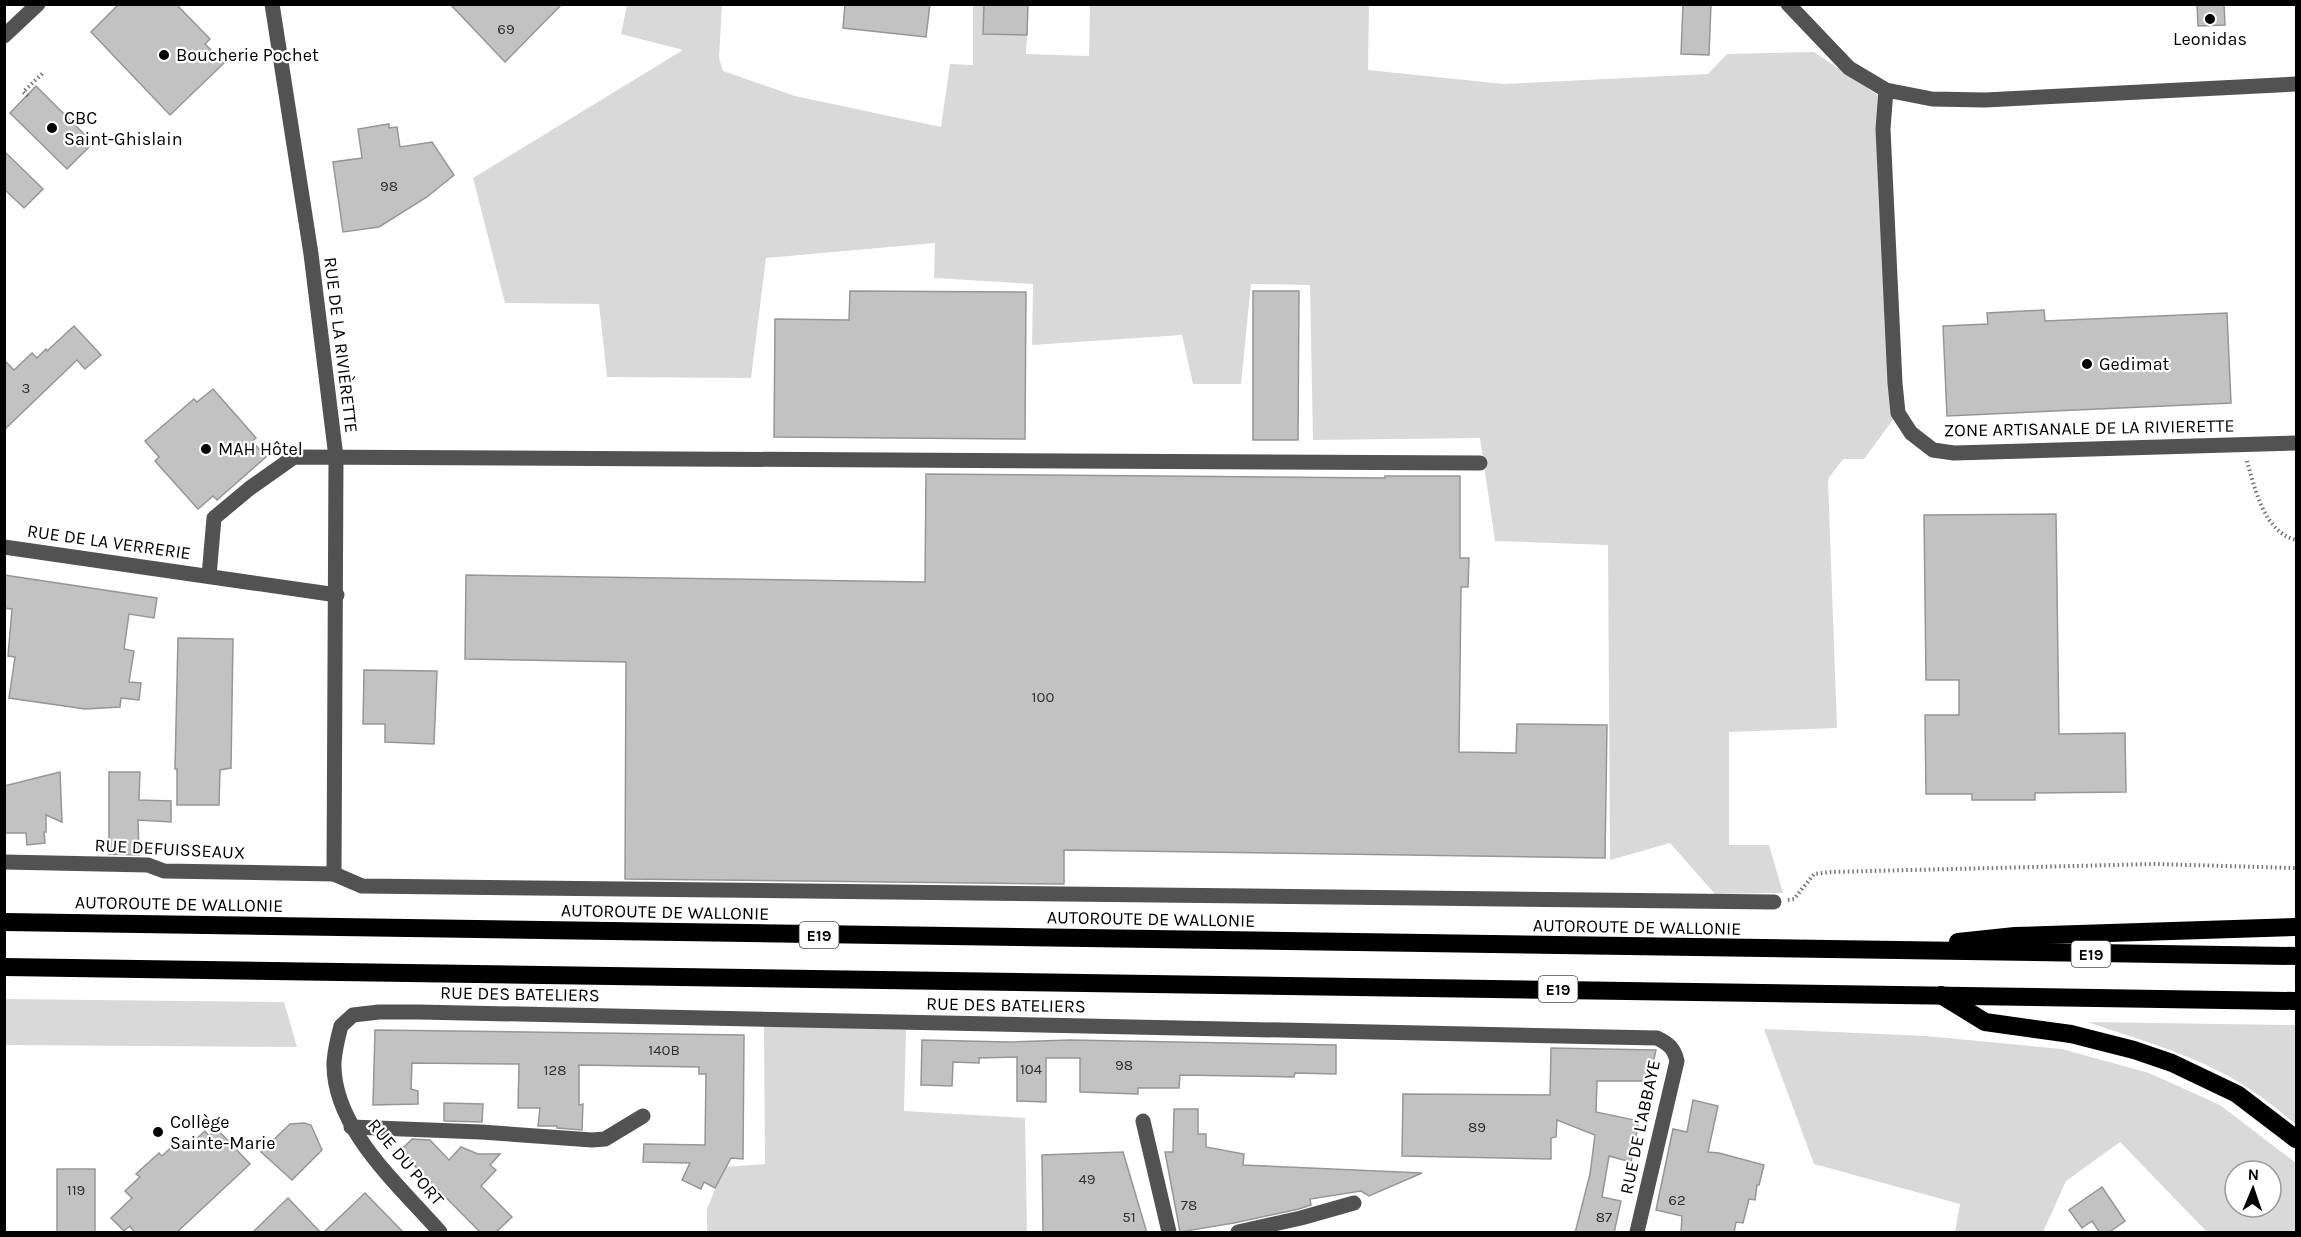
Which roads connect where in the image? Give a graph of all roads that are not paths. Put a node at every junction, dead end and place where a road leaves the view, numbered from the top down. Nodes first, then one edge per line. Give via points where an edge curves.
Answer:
1 (38, 4) edge
2 (272, 4) edge
3 (1788, 4) edge
4 (4, 36) edge
5 (2296, 84) edge
6 (1886, 90) junction
7 (2296, 443) edge
8 (336, 457) junction
9 (1480, 463) dead end
10 (4, 547) edge
11 (209, 576) junction
12 (337, 595) junction
13 (4, 862) edge
14 (334, 874) junction
15 (1774, 902) road end
16 (4, 922) edge
17 (2296, 927) edge
18 (1885, 951) junction
19 (2296, 956) edge
20 (4, 967) edge
21 (1941, 995) junction
22 (2296, 1000) edge
23 (353, 1015) joint
24 (1657, 1038) joint
25 (643, 1116) dead end
26 (1143, 1121) dead end
27 (351, 1127) junction
28 (2296, 1139) edge
29 (1354, 1203) dead end
30 (440, 1233) edge
31 (1168, 1233) edge
32 (1238, 1233) edge
33 (1637, 1233) edge

1 - 4 street
2 - 8 street, RUE DE LA RIVIÈRETTE via 311,254
3 - 6 street via 1849,68
5 - 6 street via 1985,100 1932,99
6 - 7 street, ZONE ARTISANALE DE LA RIVIERETTE via 1883,129 1895,383 1898,413 1911,433 1933,450 1954,453
8 - 9 street, RUE DE LA VERRERIE
8 - 11 street, RUE DE LA VERRERIE via 294,457 214,518
8 - 12 street, RUE DE LA RIVIÈRETTE
10 - 11 street, RUE DE LA VERRERIE
11 - 12 street, RUE DE LA VERRERIE
12 - 14 street, RUE DE LA RIVIÈRETTE
13 - 14 street, RUE DEFUISSEAUX via 148,865 164,871
14 - 15 street via 362,886
16 - 18 highway, AUTOROUTE DE WALLONIE / E19
17 - 18 highway via 2015,936
18 - 19 highway, AUTOROUTE DE WALLONIE / E19
20 - 21 highway, E19
21 - 22 highway, E19
21 - 28 highway via 1985,1022 2071,1034 2134,1050 2194,1072 2237,1094
23 - 24 street, RUE DES BATELIERS via 418,1012
23 - 27 street, RUE DU PORT via 341,1026 334,1063
24 - 33 street, RUE DE L'ABBAYE via 1670,1044 1677,1061
25 - 27 street via 620,1132 599,1140
26 - 31 street
27 - 30 street, RUE DU PORT
29 - 32 street

